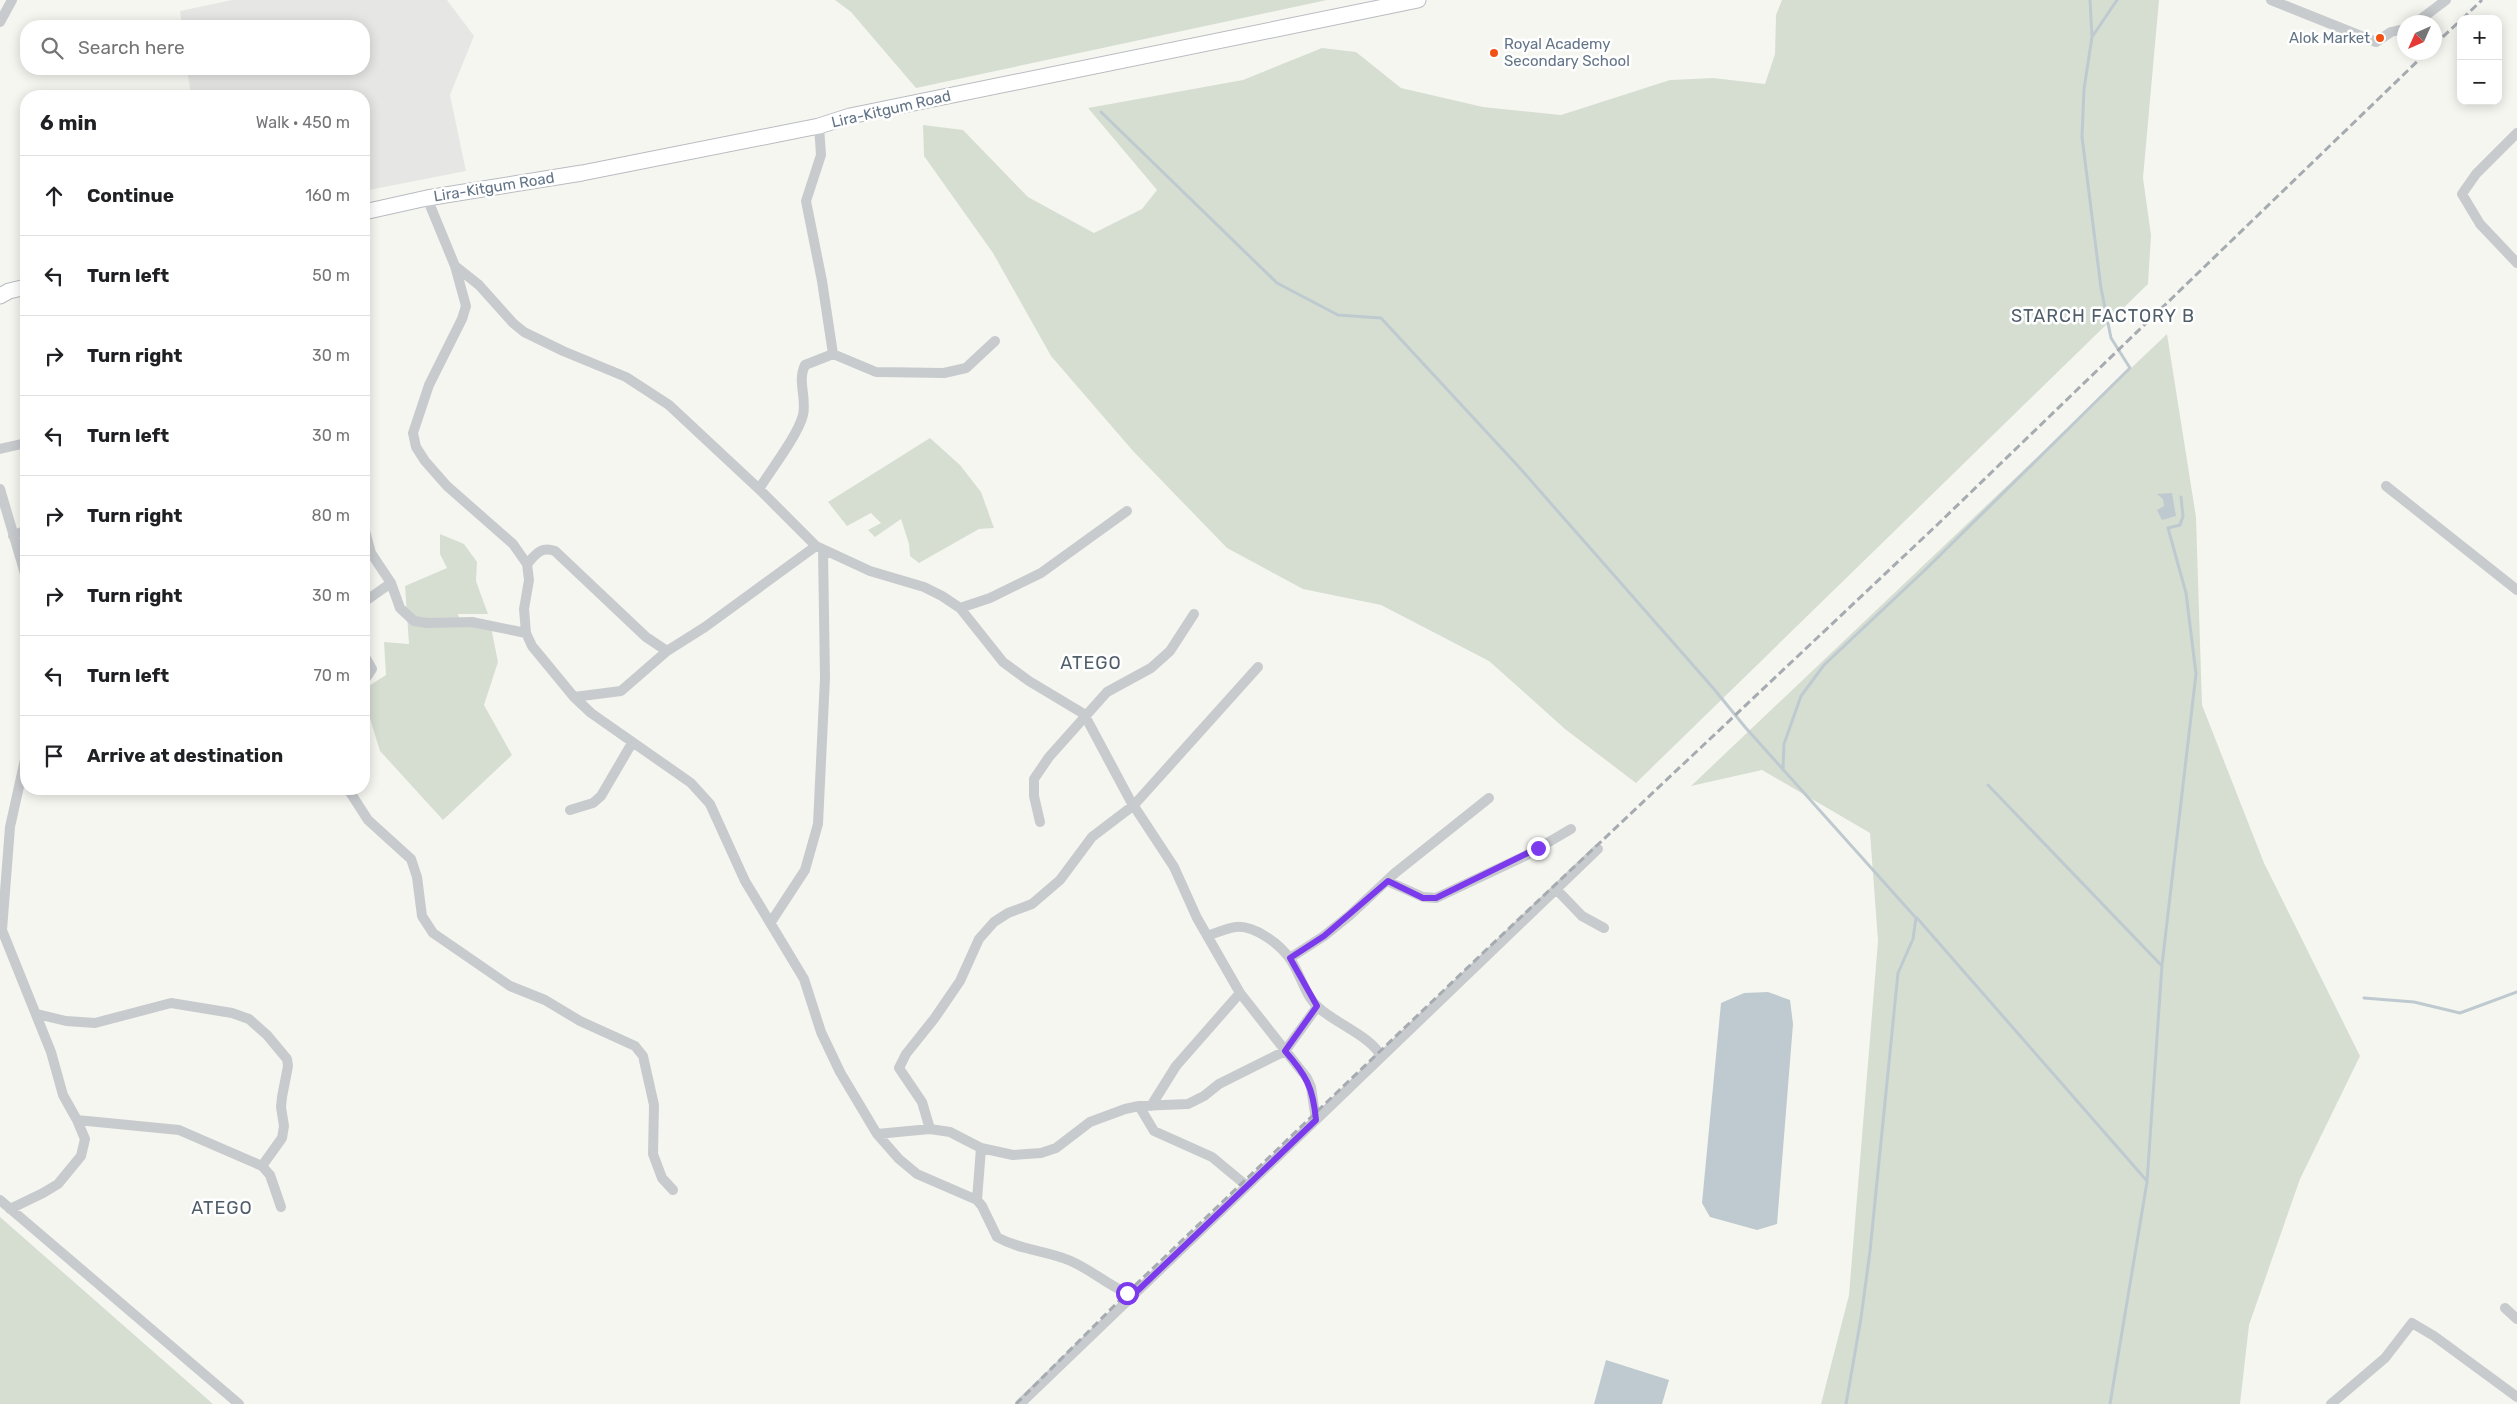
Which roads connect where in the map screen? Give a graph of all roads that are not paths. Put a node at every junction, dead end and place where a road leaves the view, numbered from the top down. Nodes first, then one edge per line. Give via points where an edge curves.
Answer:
1 (12, 0) edge
2 (1418, 0) edge
3 (2271, 0) edge
4 (2446, 0) edge
5 (2426, 15) edge
6 (0, 22) edge
7 (2397, 30) edge
8 (819, 126) junction
9 (2517, 133) edge
10 (428, 198) junction
11 (370, 211) edge
12 (2517, 263) edge
13 (455, 266) junction
14 (20, 288) edge
15 (0, 296) edge
16 (995, 341) dead end
17 (833, 354) junction
18 (20, 444) edge
19 (0, 449) edge
20 (2386, 486) dead end
21 (0, 489) edge
22 (759, 489) junction
23 (1127, 511) dead end
24 (20, 533) edge
25 (14, 536) junction
26 (820, 548) junction
27 (370, 549) edge
28 (20, 556) edge
29 (527, 564) junction
30 (391, 583) junction
31 (2517, 590) edge
32 (370, 598) edge
33 (960, 608) junction
34 (1194, 614) dead end
35 (526, 633) junction
36 (666, 651) junction
37 (1258, 667) dead end
38 (574, 696) junction
39 (1084, 714) junction
40 (632, 743) junction
41 (20, 782) edge
42 (352, 795) edge
43 (1489, 798) dead end
44 (1134, 805) junction
45 (570, 810) dead end
46 (1040, 822) dead end
47 (1571, 829) dead end
48 (1598, 849) dead end
49 (1388, 881) junction
50 (1556, 890) junction
51 (2, 910) edge
52 (771, 922) junction
53 (1604, 928) dead end
54 (1207, 936) junction
55 (1290, 958) junction
56 (1240, 993) junction
57 (1317, 1006) junction
58 (37, 1014) junction
59 (1285, 1051) junction
60 (1381, 1057) junction
61 (1139, 1106) junction
62 (1150, 1106) junction
63 (78, 1120) junction
64 (1316, 1120) junction
65 (930, 1129) junction
66 (877, 1134) junction
67 (981, 1148) junction
68 (262, 1166) junction
69 (1247, 1186) junction
70 (673, 1190) dead end
71 (0, 1200) edge
72 (977, 1200) junction
73 (281, 1206) dead end
74 (10, 1209) junction
75 (1130, 1298) junction
76 (2505, 1308) dead end
77 (2517, 1319) edge
78 (2517, 1397) edge
79 (239, 1404) edge
80 (1020, 1404) edge
81 (2331, 1404) edge

1 - 6 street
2 - 8 main road, Lira-Kitgum Road via 850,116
3 - 7 street via 2376,42
4 - 5 street
8 - 10 main road, Lira-Kitgum Road via 582,174
8 - 17 street via 822,155 806,201
9 - 12 street via 2476,174 2462,194 2480,224
10 - 11 main road, Lira-Kitgum Road
10 - 13 street
13 - 22 street via 524,332 626,377 669,405
13 - 29 street via 465,309 416,420 414,439 425,461 442,481 512,544
14 - 15 main road
16 - 17 street via 966,368 944,373 876,372
17 - 22 street via 805,365 801,373 804,403 801,421
18 - 19 street
20 - 31 street
21 - 25 street
22 - 26 street
23 - 33 street via 1041,573 990,598
24 - 25 street
25 - 28 street
26 - 33 street via 870,571 924,587
26 - 36 street
26 - 52 street via 825,678 818,824 805,870
27 - 30 street
29 - 35 street
29 - 36 street via 539,550 548,548 556,552 646,637
30 - 32 street
30 - 35 street via 400,608 414,621 472,622
33 - 39 street via 1003,662 1029,682
34 - 39 street via 1170,651 1158,662 1107,692
35 - 38 street via 532,646
36 - 38 street via 626,688 617,692
37 - 44 street
38 - 40 street via 591,713
39 - 44 street
39 - 46 street via 1034,779
40 - 45 street via 601,796 594,803
40 - 52 street via 691,783 710,804 745,881
41 - 51 street via 10,827
42 - 70 street via 368,820 411,859 417,876 422,916 433,933 510,986 545,1000 580,1021 635,1046 642,1056 654,1105 653,1154 662,1178
43 - 49 street
44 - 54 street via 1174,867
44 - 65 street via 1092,837 1060,880 1032,904 1008,912 994,922 979,939 960,981 906,1054 899,1068 922,1102
47 - 49 street via 1525,856 1436,898 1423,898
48 - 50 street
49 - 55 street via 1324,936
50 - 53 street via 1582,916
50 - 60 street
51 - 58 street via 2,930
52 - 66 street via 804,979 821,1032 840,1072
54 - 55 street via 1235,927 1250,927
54 - 56 street
55 - 57 street
56 - 59 street
56 - 62 street via 1176,1066
57 - 59 street
57 - 60 street via 1334,1021 1370,1043
58 - 63 street via 63,1095
58 - 68 street via 66,1021 95,1022 171,1003 249,1019 287,1059 288,1066 281,1107 282,1138
59 - 62 street via 1188,1104
59 - 64 street via 1311,1087
60 - 64 street
61 - 62 street
61 - 67 street via 1090,1122 1056,1148 1041,1153 1013,1155
61 - 69 street via 1154,1131 1212,1157
63 - 68 street via 179,1130
63 - 74 street via 85,1140 81,1156 73,1168 58,1184
64 - 69 street
65 - 66 street
65 - 67 street via 950,1132
66 - 72 street via 917,1174
67 - 72 street
68 - 73 street via 270,1175
69 - 75 street
71 - 74 street
72 - 75 street via 997,1237 1074,1262 1127,1293
74 - 79 street
75 - 80 street
76 - 77 street
78 - 81 street via 2412,1323 2384,1358

